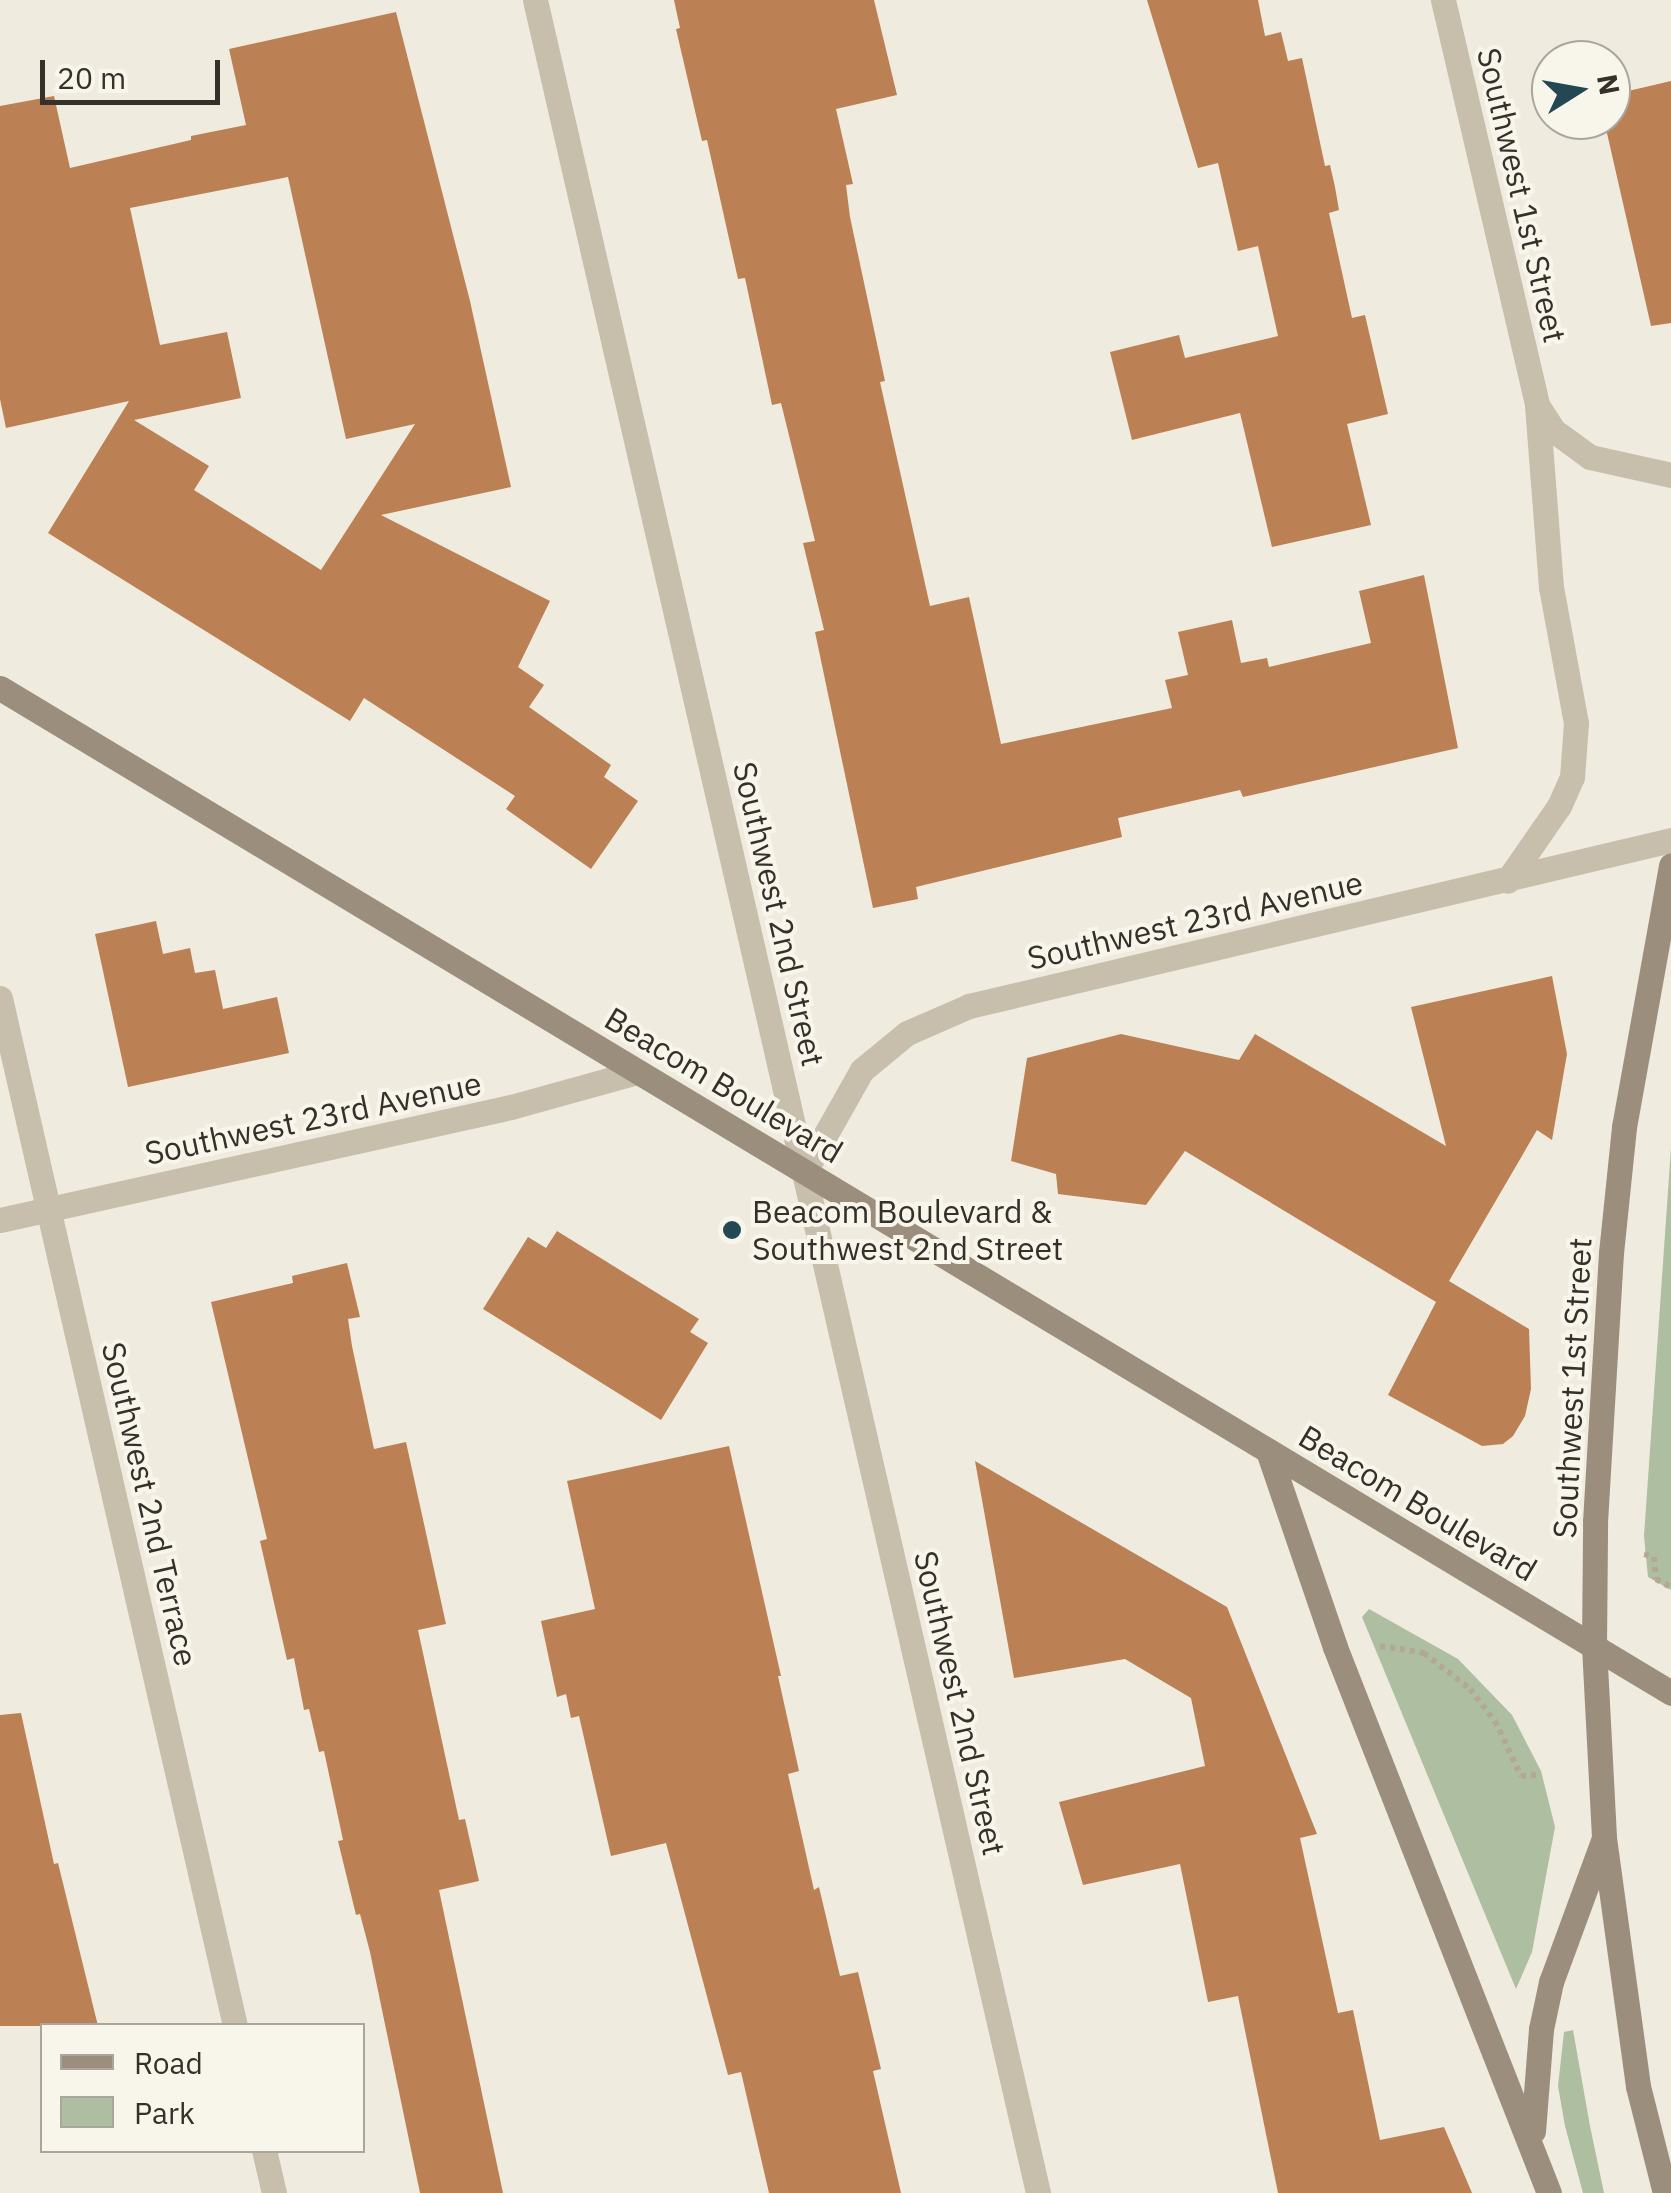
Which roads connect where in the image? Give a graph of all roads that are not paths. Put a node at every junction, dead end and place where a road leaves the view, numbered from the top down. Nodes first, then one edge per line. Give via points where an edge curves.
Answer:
1 (535, 0) edge
2 (1444, 0) edge
3 (1537, 406) junction
4 (1671, 474) edge
5 (0, 688) edge
6 (1671, 840) edge
7 (1671, 865) edge
8 (1507, 881) junction
9 (1655, 944) junction
10 (1671, 968) edge
11 (0, 998) edge
12 (637, 1072) junction
13 (805, 1171) junction
14 (50, 1209) junction
15 (0, 1220) edge
16 (1268, 1452) junction
17 (1594, 1648) junction
18 (1671, 1693) edge
19 (1604, 1837) junction
20 (234, 2023) edge
21 (1532, 2142) junction
22 (265, 2153) edge
23 (274, 2193) edge
24 (1038, 2193) edge
25 (1549, 2193) edge
26 (1665, 2193) edge

1 - 13 street, Southwest 2nd Street
2 - 3 street, Southwest 1st Street
3 - 4 street, Southwest 1st Street via 1553,430 1590,457
3 - 8 street, Southwest 1st Street via 1550,587 1576,750 1560,806
5 - 12 main road, Beacom Boulevard
6 - 8 street, Southwest 23rd Avenue
7 - 9 main road, Southwest 1st Street
8 - 13 street, Southwest 23rd Avenue via 969,1006 907,1033 862,1070
9 - 10 street
9 - 17 main road, Southwest 1st Street via 1611,1254
11 - 14 street, Southwest 2nd Terrace
12 - 13 main road, Beacom Boulevard
12 - 14 street, Southwest 23rd Avenue via 511,1107
13 - 16 main road, Beacom Boulevard
13 - 24 street, Southwest 2nd Street
14 - 15 street, Southwest 23rd Avenue
14 - 20 street, Southwest 2nd Terrace
16 - 17 main road, Beacom Boulevard
16 - 21 main road via 1334,1647
17 - 18 main road, Beacom Boulevard
17 - 19 main road, Southwest 1st Street
19 - 21 main road via 1540,2028
19 - 26 main road, Southwest 1st Street via 1638,2086
21 - 25 main road
22 - 23 street

